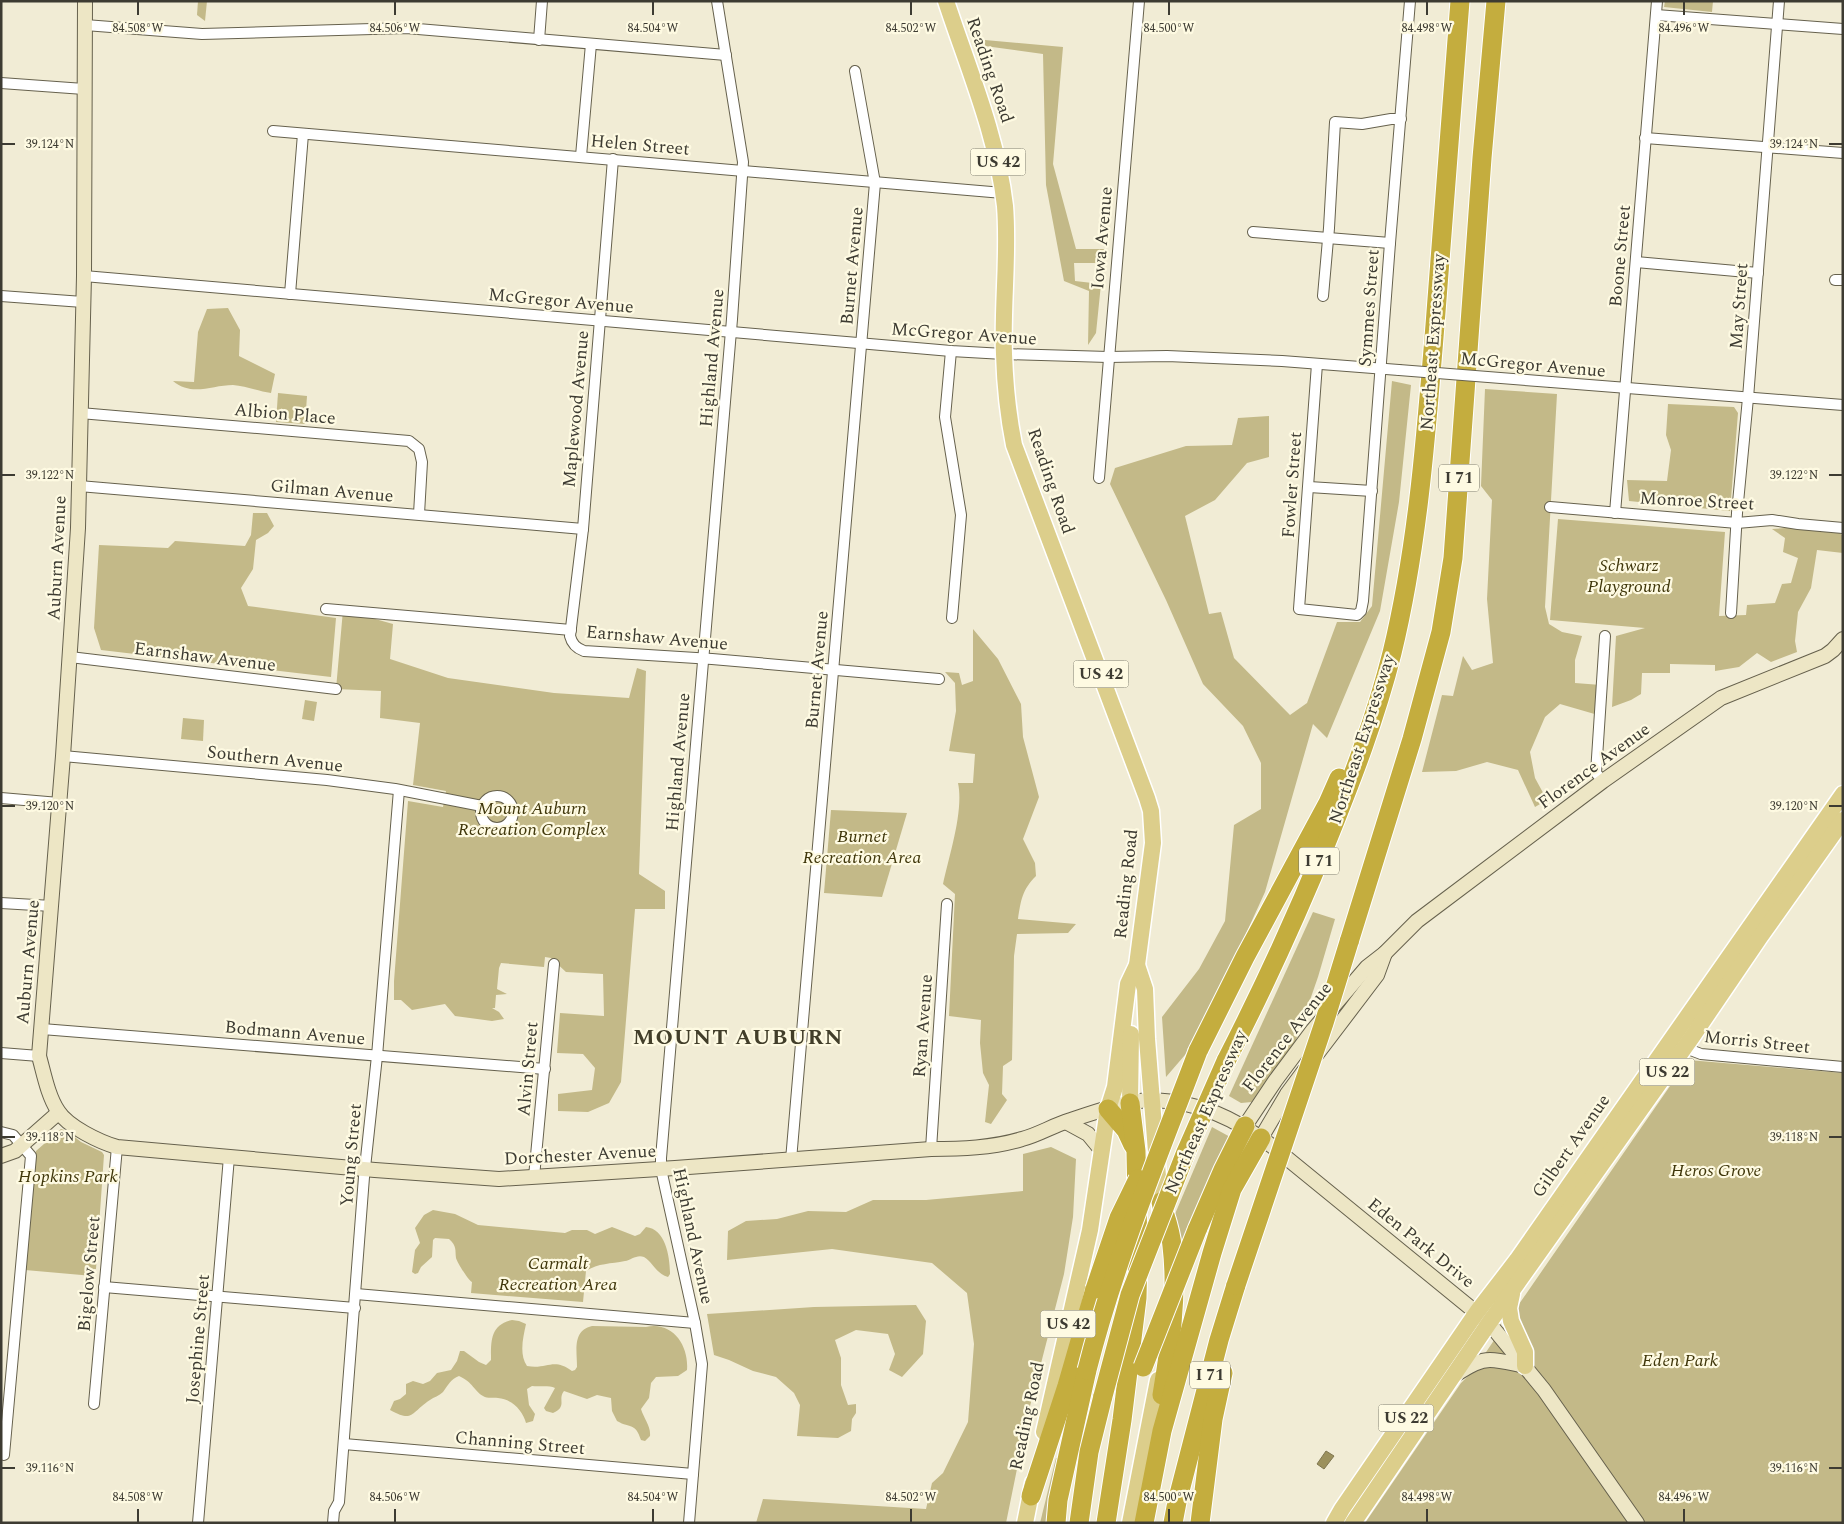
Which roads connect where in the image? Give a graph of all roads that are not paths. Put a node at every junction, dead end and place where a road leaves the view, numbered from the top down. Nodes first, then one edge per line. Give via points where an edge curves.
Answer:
1 (85, 1) edge
2 (542, 1) edge
3 (717, 1) edge
4 (946, 1) edge
5 (1139, 1) edge
6 (1410, 1) edge
7 (1460, 1) edge
8 (1496, 1) edge
9 (1657, 1) edge
10 (1779, 1) edge
11 (1656, 15) junction
12 (1778, 24) junction
13 (85, 25) junction
14 (1843, 29) edge
15 (538, 40) junction
16 (591, 44) junction
17 (726, 55) junction
18 (855, 71) dead end
19 (1, 83) edge
20 (84, 89) junction
21 (1401, 120) junction
22 (273, 131) dead end
23 (304, 134) junction
24 (1645, 138) junction
25 (1767, 147) junction
26 (1843, 153) edge
27 (581, 156) junction
28 (613, 159) junction
29 (743, 171) junction
30 (875, 183) junction
31 (1003, 193) junction
32 (1253, 232) dead end
33 (1328, 238) junction
34 (1390, 243) junction
35 (1636, 262) junction
36 (1758, 273) junction
37 (84, 276) junction
38 (290, 294) junction
39 (1, 296) edge
40 (1323, 296) dead end
41 (84, 302) junction
42 (600, 320) junction
43 (730, 331) junction
44 (861, 343) junction
45 (951, 351) junction
46 (1004, 354) junction
47 (1108, 357) junction
48 (1317, 364) junction
49 (1381, 369) junction
50 (1625, 388) junction
51 (1748, 398) junction
52 (1843, 405) edge
53 (80, 413) junction
54 (1099, 478) dead end
55 (79, 486) junction
56 (1309, 488) junction
57 (1372, 492) junction
58 (1550, 507) dead end
59 (1615, 513) junction
60 (418, 514) junction
61 (1737, 523) junction
62 (1843, 528) edge
63 (583, 529) junction
64 (326, 609) dead end
65 (1731, 613) dead end
66 (1357, 615) joint
67 (952, 618) dead end
68 (571, 630) junction
69 (1605, 636) dead end
70 (1843, 639) edge
71 (1392, 653) junction
72 (70, 657) junction
73 (703, 658) junction
74 (834, 670) junction
75 (939, 679) dead end
76 (336, 688) dead end
77 (63, 756) junction
78 (1603, 781) junction
79 (399, 790) junction
80 (1, 798) edge
81 (59, 802) junction
82 (482, 806) dead end
83 (1840, 809) edge
84 (1, 903) edge
85 (947, 904) dead end
86 (52, 906) junction
87 (1385, 953) junction
88 (554, 964) dead end
89 (1137, 965) junction
90 (1126, 998) junction
91 (42, 1029) junction
92 (1677, 1044) junction
93 (1198, 1051) junction
94 (1, 1053) edge
95 (39, 1056) junction
96 (377, 1056) junction
97 (1843, 1067) edge
98 (545, 1069) junction
99 (1152, 1100) junction
100 (1130, 1103) junction
101 (1108, 1109) junction
102 (58, 1113) junction
103 (1066, 1122) junction
104 (1245, 1126) junction
105 (1, 1132) edge
106 (1261, 1138) junction
107 (21, 1146) junction
108 (117, 1147) junction
109 (931, 1149) junction
110 (1102, 1151) junction
111 (1136, 1152) junction
112 (1, 1156) edge
113 (229, 1157) junction
114 (791, 1160) junction
115 (365, 1169) junction
116 (661, 1169) junction
117 (534, 1177) junction
118 (1160, 1197) junction
119 (1236, 1285) junction
120 (104, 1287) junction
121 (1513, 1290) junction
122 (356, 1294) junction
123 (218, 1298) junction
124 (355, 1308) junction
125 (1483, 1318) junction
126 (695, 1323) junction
127 (1525, 1366) junction
128 (1453, 1376) junction
129 (94, 1404) dead end
130 (1122, 1420) junction
131 (1162, 1431) junction
132 (344, 1444) junction
133 (4, 1455) dead end
134 (693, 1474) junction
135 (1030, 1496) junction
136 (198, 1523) edge
137 (333, 1523) edge
138 (689, 1523) edge
139 (1025, 1523) edge
140 (1056, 1523) edge
141 (1079, 1523) edge
142 (1106, 1523) edge
143 (1130, 1523) edge
144 (1144, 1523) edge
145 (1173, 1523) edge
146 (1200, 1523) edge
147 (1334, 1523) edge
148 (1353, 1523) edge
149 (1637, 1523) edge

1 - 13 street, Auburn Avenue
2 - 15 street
3 - 17 street, Highland Avenue
4 - 31 main road, Reading Road / US 42 via 992,138
5 - 47 street, Iowa Avenue
6 - 21 street, Symmes Street
7 - 71 highway, Northeast Expressway / I 71 via 1423,471
8 - 119 highway, Northeast Expressway / I 71, bridge via 1453,558 1439,641 1324,1023
9 - 11 street, Boone Street
10 - 12 street, May Street
11 - 12 street
11 - 24 street, Boone Street
12 - 14 street
12 - 25 street, May Street
13 - 15 street via 202,34 406,28
13 - 20 street, Auburn Avenue
15 - 16 street
16 - 17 street
16 - 27 street
17 - 29 street, Highland Avenue
18 - 30 street, Burnet Avenue
19 - 20 street
20 - 37 street, Auburn Avenue
21 - 33 street via 1362,124 1335,122
21 - 34 street, Symmes Street
22 - 23 street, Helen Street
23 - 27 street, Helen Street
23 - 38 street
24 - 25 street
24 - 35 street, Boone Street
25 - 26 street
25 - 36 street, May Street
27 - 28 street, Helen Street
28 - 29 street, Helen Street
28 - 42 street, Maplewood Avenue
29 - 30 street, Helen Street
29 - 43 street, Highland Avenue
30 - 31 street, Helen Street
30 - 44 street, Burnet Avenue
31 - 46 main road, Reading Road / US 42 via 1006,238
32 - 33 street
33 - 34 street
33 - 40 street
34 - 49 street, Symmes Street
35 - 36 street
35 - 50 street, Boone Street
36 - 51 street, May Street
37 - 38 street, McGregor Avenue
37 - 41 street, Auburn Avenue
38 - 42 street, McGregor Avenue
39 - 41 street
41 - 53 street, Auburn Avenue
42 - 43 street, McGregor Avenue
42 - 63 street, Maplewood Avenue
43 - 44 street, McGregor Avenue
43 - 73 street, Highland Avenue
44 - 45 street, McGregor Avenue
44 - 74 street, Burnet Avenue
45 - 46 street, McGregor Avenue
45 - 67 street via 945,417 960,515
46 - 47 street, McGregor Avenue
46 - 89 main road, Reading Road / US 42 via 1006,397 1014,445 1151,811 1153,843
47 - 48 street, McGregor Avenue via 1167,356
47 - 54 street, Iowa Avenue
48 - 49 street, McGregor Avenue
48 - 56 street, Fowler Street
49 - 50 street, McGregor Avenue, bridge
49 - 57 street, Symmes Street
50 - 51 street, McGregor Avenue
50 - 59 street, Boone Street
51 - 52 street, McGregor Avenue
51 - 61 street, May Street
53 - 55 street, Auburn Avenue
53 - 60 street, Albion Place via 409,441 419,449 422,462
55 - 60 street, Gilman Avenue
55 - 72 street, Auburn Avenue
56 - 57 street
56 - 66 street, Fowler Street via 1299,609
57 - 66 street, Symmes Street via 1364,601
58 - 59 street, Monroe Street
59 - 61 street, Monroe Street
60 - 63 street, Gilman Avenue
61 - 62 street, Monroe Street via 1772,520
61 - 65 street, May Street
63 - 68 street, Maplewood Avenue
64 - 68 street, Earnshaw Avenue
68 - 73 street, Earnshaw Avenue via 572,641 584,651
69 - 78 street via 1596,773
70 - 78 street, Florence Avenue via 1825,656 1722,698
71 - 93 highway via 1328,803
71 - 141 highway, Northeast Expressway / I 71, bridge via 1372,722 1323,851 1186,1152 1130,1295 1088,1452
72 - 76 street, Earnshaw Avenue
72 - 77 street, Auburn Avenue
73 - 74 street, Earnshaw Avenue
73 - 116 street, Highland Avenue
74 - 75 street, Earnshaw Avenue
74 - 114 street, Burnet Avenue
77 - 79 street, Southern Avenue via 262,773
77 - 81 street, Auburn Avenue
78 - 87 street, Florence Avenue via 1417,921
79 - 82 street, Southern Avenue
79 - 96 street, Young Street
80 - 81 street
81 - 86 street, Auburn Avenue
83 - 92 main road, Gilbert Avenue / US 22 via 1760,937
84 - 86 street
85 - 109 street, Ryan Avenue
86 - 91 street, Auburn Avenue
87 - 104 street, Florence Avenue via 1367,967 1313,1030
87 - 106 street, Florence Avenue via 1377,975 1287,1094
88 - 98 street, Alvin Street
89 - 90 main road, Reading Road / US 42 via 1128,984
89 - 99 main road, Reading Road / US 42 via 1145,990
90 - 100 main road via 1132,1012
90 - 101 main road, Reading Road / US 42
91 - 95 street, Auburn Avenue
91 - 96 street, Bodmann Avenue
92 - 97 street, Morris Street via 1701,1054
92 - 121 main road, Gilbert Avenue / US 22
92 - 125 main road, Gilbert Avenue / US 22 via 1511,1267
93 - 135 highway, bridge via 1119,1218
93 - 140 highway, bridge via 1117,1265 1099,1322 1058,1500
94 - 95 street
95 - 102 street, Auburn Avenue
96 - 98 street, Bodmann Avenue
96 - 115 street, Young Street
98 - 117 street, Alvin Street
99 - 100 street, Eden Park Drive
99 - 104 street, Eden Park Drive via 1204,1109
99 - 118 main road, Reading Road / US 42
100 - 101 street, Eden Park Drive
100 - 111 highway
101 - 103 street, Dorchester Avenue
101 - 110 main road, Reading Road / US 42
101 - 111 highway via 1126,1130
102 - 107 street
102 - 108 street, Dorchester Avenue via 80,1129
103 - 109 street, Dorchester Avenue via 1020,1140 965,1149
103 - 110 street via 1088,1134
104 - 106 street, Eden Park Drive
104 - 130 highway, bridge via 1197,1230
105 - 107 street via 13,1135
106 - 125 street, Eden Park Drive
106 - 131 highway via 1232,1188
107 - 112 street
107 - 133 street via 31,1156
108 - 113 street, Dorchester Avenue
108 - 120 street, Bigelow Street
109 - 114 street, Dorchester Avenue
110 - 135 main road, Reading Road / US 42 via 1090,1230
111 - 130 highway via 1137,1298
113 - 115 street, Dorchester Avenue
113 - 123 street, Josephine Street
114 - 116 street, Dorchester Avenue
115 - 117 street, Dorchester Avenue via 499,1179
115 - 122 street, Young Street
116 - 117 street, Dorchester Avenue
116 - 126 street, Highland Avenue
118 - 131 highway via 1172,1244 1174,1277 1161,1405
118 - 143 main road, Reading Road / US 42 via 1166,1270 1163,1354
119 - 145 highway, Northeast Expressway / I 71
119 - 146 highway
120 - 123 street
120 - 129 street, Bigelow Street
121 - 125 main road, Gilbert Avenue / US 22
121 - 127 main road via 1510,1321 1524,1352
122 - 124 street, Young Street
122 - 126 street
123 - 124 street
123 - 136 street, Josephine Street
124 - 132 street, Young Street
125 - 127 street, Eden Park Drive
125 - 128 main road, Gilbert Avenue / US 22
125 - 147 main road, Gilbert Avenue / US 22
126 - 134 street, Highland Avenue via 702,1364
127 - 128 street via 1490,1360 1476,1363
127 - 149 street, Eden Park Drive
128 - 148 main road, Gilbert Avenue / US 22
130 - 142 highway
131 - 144 highway
132 - 134 street, Channing Street
132 - 137 street, Young Street via 339,1502 334,1510
134 - 138 street, Highland Avenue
135 - 139 main road, Reading Road / US 42

